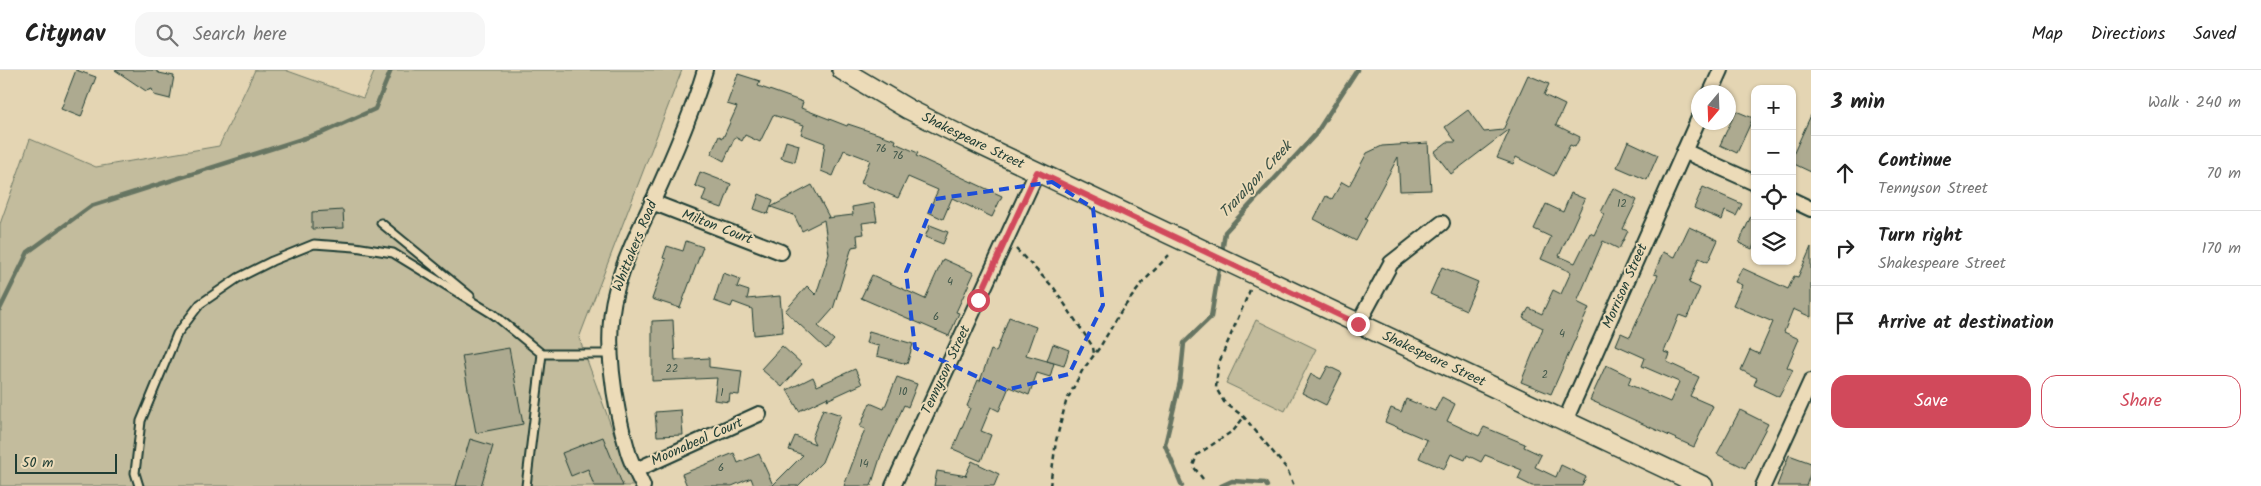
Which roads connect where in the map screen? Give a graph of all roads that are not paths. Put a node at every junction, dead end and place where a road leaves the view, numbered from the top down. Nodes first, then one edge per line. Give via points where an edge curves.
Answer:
1 (705, 70) edge
2 (842, 70) edge
3 (1721, 70) edge
4 (1714, 85) edge
5 (1693, 130) edge
6 (1684, 151) junction
7 (1037, 172) junction
8 (1751, 181) edge
9 (652, 202) junction
10 (1796, 202) edge
11 (1811, 209) edge
12 (1442, 223) dead end
13 (381, 224) dead end
14 (781, 252) dead end
15 (496, 316) junction
16 (1358, 324) junction
17 (542, 354) junction
18 (611, 354) junction
19 (1811, 381) edge
20 (759, 414) dead end
21 (1565, 421) junction
22 (636, 470) junction
23 (139, 486) edge
24 (526, 486) edge
25 (643, 486) edge
26 (892, 486) edge
27 (1703, 486) edge
28 (1763, 486) edge

1 - 9 street, Whittakers Road
2 - 7 main road, Shakespeare Street via 908,108
3 - 4 street
5 - 6 street, Morrison Street
6 - 8 street
6 - 21 street, Morrison Street
7 - 16 main road, Shakespeare Street
7 - 26 street, Tennyson Street
9 - 14 street, Milton Court
9 - 18 street, Whittakers Road via 615,292 610,327
10 - 11 street
12 - 16 street via 1391,263
13 - 15 lane
15 - 17 lane
15 - 23 lane via 393,253 314,244 272,261 238,278 200,304 177,334 141,421 136,473
16 - 21 main road, Shakespeare Street
17 - 18 lane
17 - 24 lane
18 - 22 street, Whittakers Road via 628,453
19 - 28 street
20 - 22 street, Moonabeal Court
21 - 27 main road, Shakespeare Street
22 - 25 street, Whittakers Road

